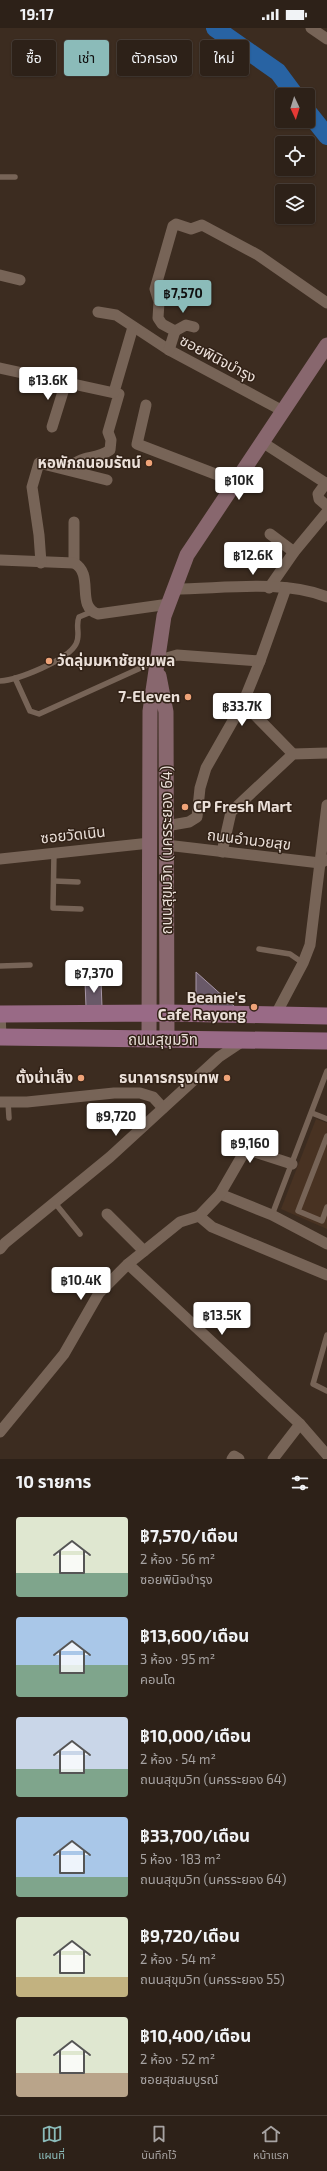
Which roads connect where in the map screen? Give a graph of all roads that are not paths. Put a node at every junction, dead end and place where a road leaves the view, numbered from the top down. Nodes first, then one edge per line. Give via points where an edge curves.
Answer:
1 (312, 28) edge
2 (327, 39) edge
3 (0, 177) edge
4 (15, 177) dead end
5 (0, 275) edge
6 (20, 280) dead end
7 (327, 303) edge
8 (98, 312) dead end
9 (132, 326) junction
10 (194, 327) dead end
11 (175, 331) junction
12 (327, 345) edge
13 (169, 350) junction
14 (0, 368) edge
15 (66, 382) junction
16 (114, 392) junction
17 (146, 405) dead end
18 (283, 411) junction
19 (52, 427) dead end
20 (262, 442) junction
21 (69, 469) junction
22 (107, 480) dead end
23 (236, 482) junction
24 (327, 484) edge
25 (327, 506) edge
26 (327, 512) edge
27 (74, 522) dead end
28 (270, 534) dead end
29 (294, 552) junction
30 (0, 560) edge
31 (41, 563) junction
32 (74, 563) junction
33 (269, 588) junction
34 (286, 588) junction
35 (174, 589) junction
36 (327, 597) edge
37 (169, 604) junction
38 (91, 612) junction
39 (156, 661) junction
40 (260, 661) junction
41 (15, 678) junction
42 (0, 681) edge
43 (243, 703) junction
44 (327, 753) edge
45 (293, 754) junction
46 (327, 806) edge
47 (166, 826) junction
48 (150, 843) junction
49 (166, 845) junction
50 (222, 852) junction
51 (54, 853) junction
52 (0, 859) edge
53 (323, 861) edge
54 (54, 881) junction
55 (78, 882) dead end
56 (81, 909) dead end
57 (259, 949) dead end
58 (303, 963) junction
59 (30, 965) dead end
60 (0, 966) edge
61 (0, 1013) edge
62 (149, 1014) junction
63 (167, 1014) junction
64 (276, 1014) junction
65 (327, 1016) edge
66 (0, 1037) edge
67 (245, 1039) junction
68 (149, 1040) junction
69 (167, 1040) junction
70 (327, 1040) edge
71 (327, 1071) edge
72 (326, 1081) edge
73 (4, 1102) edge
74 (163, 1108) junction
75 (312, 1113) junction
76 (9, 1118) dead end
77 (327, 1119) edge
78 (327, 1136) edge
79 (292, 1164) junction
80 (220, 1194) junction
81 (55, 1203) junction
82 (327, 1207) edge
83 (107, 1214) dead end
84 (272, 1215) junction
85 (199, 1216) junction
86 (80, 1234) dead end
87 (327, 1244) edge
88 (0, 1249) edge
89 (144, 1251) junction
90 (128, 1264) junction
91 (327, 1275) edge
92 (327, 1335) edge
93 (327, 1391) edge
94 (300, 1424) junction
95 (0, 1432) edge
96 (327, 1455) edge
97 (232, 1459) edge
98 (239, 1459) edge
99 (273, 1459) edge

1 - 2 street
3 - 4 lane
5 - 6 street
7 - 11 street via 258,256 202,225 192,229 176,224 173,226 155,289 159,302 158,318 162,324
8 - 9 street, ซอยพินิจบำรุง via 116,315
9 - 13 street, ซอยพินิจบำรุง
9 - 16 street
10 - 11 street via 186,325
11 - 13 street
12 - 18 street, ถนนสุขุมวิท (นครระยอง 64)
13 - 18 street, ซอยพินิจบำรุง
14 - 15 street
15 - 16 street
15 - 19 street
16 - 21 street via 119,394 108,432 111,440 110,450 102,455 76,460
17 - 23 street via 137,444
18 - 20 street, ถนนสุขุมวิท (นครระยอง 64)
20 - 23 street, ถนนสุขุมวิท (นครระยอง 64)
20 - 24 street
21 - 22 street
21 - 31 street via 39,463 32,486
23 - 35 street, ถนนสุขุมวิท (นครระยอง 64) via 187,555
24 - 25 street via 318,494 319,499
26 - 29 street
27 - 32 street
28 - 29 street
29 - 33 street
30 - 31 street
31 - 32 street
32 - 38 street via 80,566 84,573 87,607
33 - 34 street
33 - 35 street
34 - 36 street via 314,592
34 - 40 street
35 - 37 street, ถนนสุขุมวิท (นครระยอง 64)
37 - 38 street via 98,614
37 - 39 street, ถนนสุขุมวิท (นครระยอง 64) via 164,616
38 - 41 lane via 79,618 79,638 69,654
39 - 40 street via 177,655
39 - 41 lane via 39,714 30,711
39 - 47 street, ถนนสุขุมวิท (นครระยอง 64) via 166,712
39 - 48 street, ถนนสุขุมวิท (นครระยอง 64) via 150,711
40 - 43 street
41 - 42 lane
43 - 45 street
43 - 47 street via 206,768 200,788 197,817 189,822
44 - 45 street
45 - 50 street via 231,812
46 - 53 street
47 - 49 street, ถนนสุขุมวิท (นครระยอง 64)
48 - 51 street, ซอยวัดเนิน
48 - 62 street, ถนนสุขุมวิท (นครระยอง 64)
49 - 50 street, ถนนอำนวยสุข
49 - 63 street, ถนนสุขุมวิท (นครระยอง 64)
50 - 53 street, ถนนอำนวยสุข
51 - 52 street, ซอยวัดเนิน
51 - 54 lane
53 - 58 street via 310,945
54 - 55 lane
54 - 56 lane via 52,908
57 - 58 lane via 290,954
58 - 64 street
59 - 60 lane
61 - 62 main road, ถนนสุขุมวิท
61 - 66 street
62 - 63 main road, ถนนสุขุมวิท
62 - 68 street, ถนนสุขุมวิท (นครระยอง 64)
63 - 64 main road, ถนนสุขุมวิท
63 - 69 street, ถนนสุขุมวิท (นครระยอง 64)
64 - 65 main road, ถนนสุขุมวิท
66 - 68 main road, ถนนสุขุมวิท
67 - 69 main road, ถนนสุขุมวิท
67 - 70 main road, ถนนสุขุมวิท
67 - 74 street via 219,1057
68 - 69 main road, ถนนสุขุมวิท
71 - 72 lane
72 - 75 lane
73 - 74 street via 140,1093 153,1097
73 - 76 lane
74 - 81 street
75 - 77 lane
75 - 79 lane
78 - 82 lane via 298,1211 322,1221
79 - 80 street via 246,1149
79 - 84 lane
80 - 84 street
80 - 85 street
81 - 86 lane
81 - 88 street
83 - 89 street
84 - 87 street
85 - 89 street via 180,1222
85 - 91 street via 212,1227
89 - 90 street
90 - 94 street
90 - 95 street via 99,1293 64,1354
92 - 93 lane via 313,1384
94 - 96 street
94 - 99 street
97 - 98 street via 234,1456

